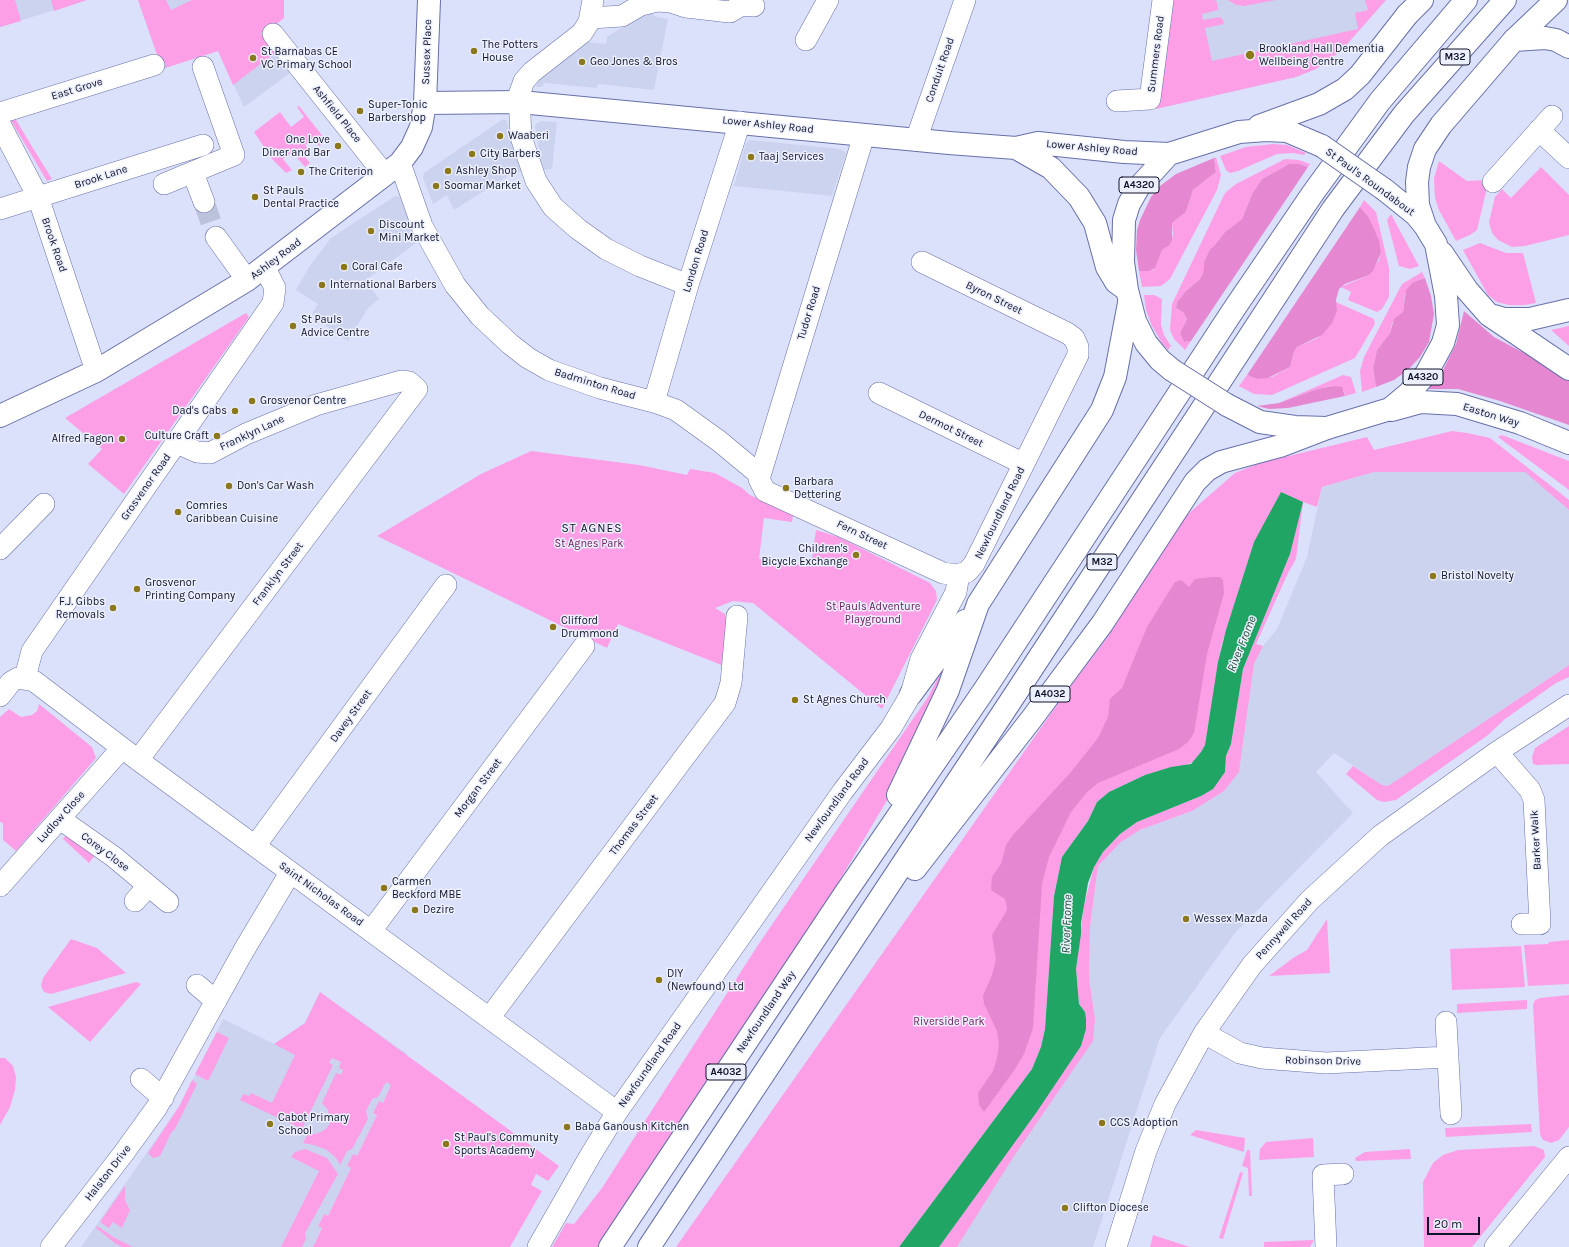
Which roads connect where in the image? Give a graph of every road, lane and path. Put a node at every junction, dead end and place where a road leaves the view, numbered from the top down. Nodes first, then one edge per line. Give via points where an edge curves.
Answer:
1 (429, 0) edge
2 (828, 0) edge
3 (965, 0) edge
4 (1163, 0) edge
5 (1466, 0) edge
6 (1505, 0) edge
7 (1556, 0) edge
8 (1415, 5) edge
9 (754, 6) dead end
10 (592, 9) edge
11 (273, 34) dead end
12 (806, 40) dead end
13 (1514, 40) junction
14 (1569, 47) edge
15 (154, 65) dead end
16 (203, 67) dead end
17 (1117, 101) dead end
18 (520, 102) junction
19 (425, 103) junction
20 (0, 113) edge
21 (740, 122) junction
22 (0, 124) edge
23 (1239, 132) junction
24 (864, 135) junction
25 (916, 140) junction
26 (202, 145) dead end
27 (1016, 148) junction
28 (1169, 154) junction
29 (1569, 158) edge
30 (393, 169) junction
31 (193, 173) junction
32 (1493, 182) dead end
33 (164, 184) dead end
34 (38, 197) junction
35 (204, 202) tunnel mouth
36 (0, 209) edge
37 (1425, 226) junction
38 (216, 237) tunnel mouth
39 (1436, 244) junction
40 (922, 262) dead end
41 (265, 268) junction
42 (247, 280) junction
43 (688, 285) junction
44 (1128, 296) junction
45 (1569, 310) edge
46 (1489, 315) junction
47 (1067, 333) joint
48 (96, 370) junction
49 (1569, 370) edge
50 (417, 389) joint
51 (879, 393) dead end
52 (654, 402) junction
53 (1387, 411) junction
54 (0, 416) edge
55 (1327, 428) junction
56 (177, 443) junction
57 (1569, 443) edge
58 (1024, 464) junction
59 (762, 483) junction
60 (44, 504) dead end
61 (0, 549) edge
62 (959, 574) junction
63 (446, 585) dead end
64 (978, 604) junction
65 (737, 616) dead end
66 (584, 646) dead end
67 (25, 678) junction
68 (911, 694) junction
69 (0, 696) edge
70 (1569, 705) edge
71 (1497, 752) junction
72 (130, 754) junction
73 (60, 819) junction
74 (256, 846) junction
75 (290, 872) junction
76 (0, 886) edge
77 (148, 886) junction
78 (842, 898) junction
79 (135, 901) dead end
80 (168, 902) dead end
81 (1522, 924) dead end
82 (371, 930) junction
83 (197, 985) dead end
84 (216, 1001) junction
85 (804, 1013) junction
86 (490, 1017) junction
87 (1446, 1022) dead end
88 (1204, 1033) junction
89 (1448, 1057) junction
90 (141, 1079) dead end
91 (163, 1098) junction
92 (617, 1112) junction
93 (1451, 1114) dead end
94 (1569, 1157) edge
95 (1343, 1174) dead end
96 (51, 1247) edge
97 (538, 1247) edge
98 (610, 1247) edge
99 (649, 1247) edge
100 (1116, 1247) edge
101 (1326, 1247) edge
102 (1495, 1247) edge

1 - 19 main road, Sussex Place
2 - 12 street
3 - 25 street, Conduit Road
4 - 17 street, Summers Road via 1150,99
5 - 78 main road, M32 via 1380,101 1313,193 985,689
6 - 85 main road, M32 via 1404,114 1333,209
7 - 13 main road
8 - 23 main road via 1360,75 1345,89 1319,104
9 - 10 street via 742,4 730,12 657,1 641,5 622,16
10 - 18 street via 588,26 582,34 527,76 522,85
11 - 30 street, Ashfield Place
13 - 14 main road via 1545,38
13 - 37 main road via 1441,125 1425,149 1417,182 1418,205
15 - 20 street, East Grove
16 - 31 street via 234,155
18 - 19 main road
18 - 21 main road, Lower Ashley Road
18 - 43 street via 521,137 536,181 553,207 606,249
19 - 30 main road, Ashley Road via 421,127 412,147
21 - 24 main road, Lower Ashley Road
21 - 43 street, London Road
22 - 34 street, Brook Road
23 - 28 main road, St Paul's Roundabout / A4320
23 - 37 main road, St Paul's Roundabout / A4320, bridge via 1287,131 1322,146 1407,206
24 - 25 main road, Lower Ashley Road
24 - 59 street, Tudor Road
25 - 27 main road, Lower Ashley Road
26 - 34 street, Brook Lane
27 - 28 main road, Lower Ashley Road via 1038,143
27 - 44 main road, Lower Ashley Road via 1051,168 1079,197 1095,223 1107,267
28 - 44 main road, St Paul's Roundabout / A4320 via 1138,188 1126,212 1123,244
29 - 32 street via 1545,123
30 - 41 main road, Ashley Road
30 - 52 street, Badminton Road via 455,285 480,316 510,344 550,370 600,388
31 - 33 street
31 - 35 street
34 - 36 street, Brook Lane
34 - 48 street, Brook Road
37 - 39 main road, St Paul's Roundabout / A4320
38 - 42 street
39 - 46 main road, A4320 via 1467,290
39 - 53 main road, St Paul's Roundabout / A4320 via 1448,307 1446,336 1426,374 1408,394
40 - 47 street, Byron Street
41 - 42 main road, Ashley Road
41 - 56 street, Grosvenor Road via 275,288 273,303
42 - 48 main road, Ashley Road
43 - 52 street, London Road
44 - 55 main road, St Paul's Roundabout / A4320, bridge via 1137,326 1146,343 1172,370 1227,406 1260,422
44 - 64 main road, A4032 via 1115,377 1102,410
45 - 46 main road via 1530,319 1504,319
46 - 49 main road, A4320
47 - 58 street, Newfoundland Road via 1074,338 1078,355
48 - 54 main road, Ashley Road
50 - 56 street, Franklyn Lane via 409,382 401,381 316,405 246,434 210,453 197,452
50 - 72 street, Franklyn Street
51 - 58 street, Dermot Street
52 - 59 street, Badminton Road via 676,410 719,441
53 - 55 main road, St Paul's Roundabout / A4320
53 - 57 main road, Easton Way / A4320 via 1421,402 1457,404 1520,423
55 - 85 main road, A4032 via 1280,446 1221,462 1207,470 1195,482 1102,624
56 - 67 street, Grosvenor Road via 32,651
58 - 62 street, Newfoundland Road via 974,564 969,571
59 - 62 street, Fern Street via 943,573
60 - 61 street
62 - 68 street, Newfoundland Road via 956,592 921,659
63 - 74 street, Davey Street
64 - 68 main road
64 - 78 main road, A4032 via 948,690 912,769
65 - 86 street, Thomas Street via 731,683 725,702
66 - 82 street, Morgan Street
67 - 69 street via 11,682
67 - 72 street, Saint Nicholas Road via 34,681
68 - 92 street, Newfoundland Road via 891,728 843,791
70 - 71 street, Pennywell Road
71 - 81 street, Barker Walk via 1530,790 1534,800 1540,924
71 - 88 street, Pennywell Road via 1380,836 1310,900 1252,965
72 - 73 street, Ludlow Close
72 - 74 street, Saint Nicholas Road
73 - 76 street, Ludlow Close
73 - 77 street, Corey Close via 114,857
74 - 75 street, Saint Nicholas Road
75 - 82 street, Saint Nicholas Road
75 - 84 street, Halston Drive
77 - 79 street
77 - 80 street, Corey Close
78 - 98 main road, Newfoundland Way / A4032
82 - 86 street, Saint Nicholas Road
83 - 84 street
84 - 91 street, Halston Drive
85 - 99 main road, A4032
86 - 92 street, Saint Nicholas Road
87 - 89 street
88 - 89 street, Robinson Drive via 1240,1053 1262,1058 1326,1063
88 - 100 street, Pennywell Road via 1179,1075 1157,1123
89 - 93 street
90 - 91 street
91 - 96 street, Halston Drive via 124,1154
92 - 97 street, Newfoundland Road
94 - 102 street
95 - 101 street via 1323,1175

